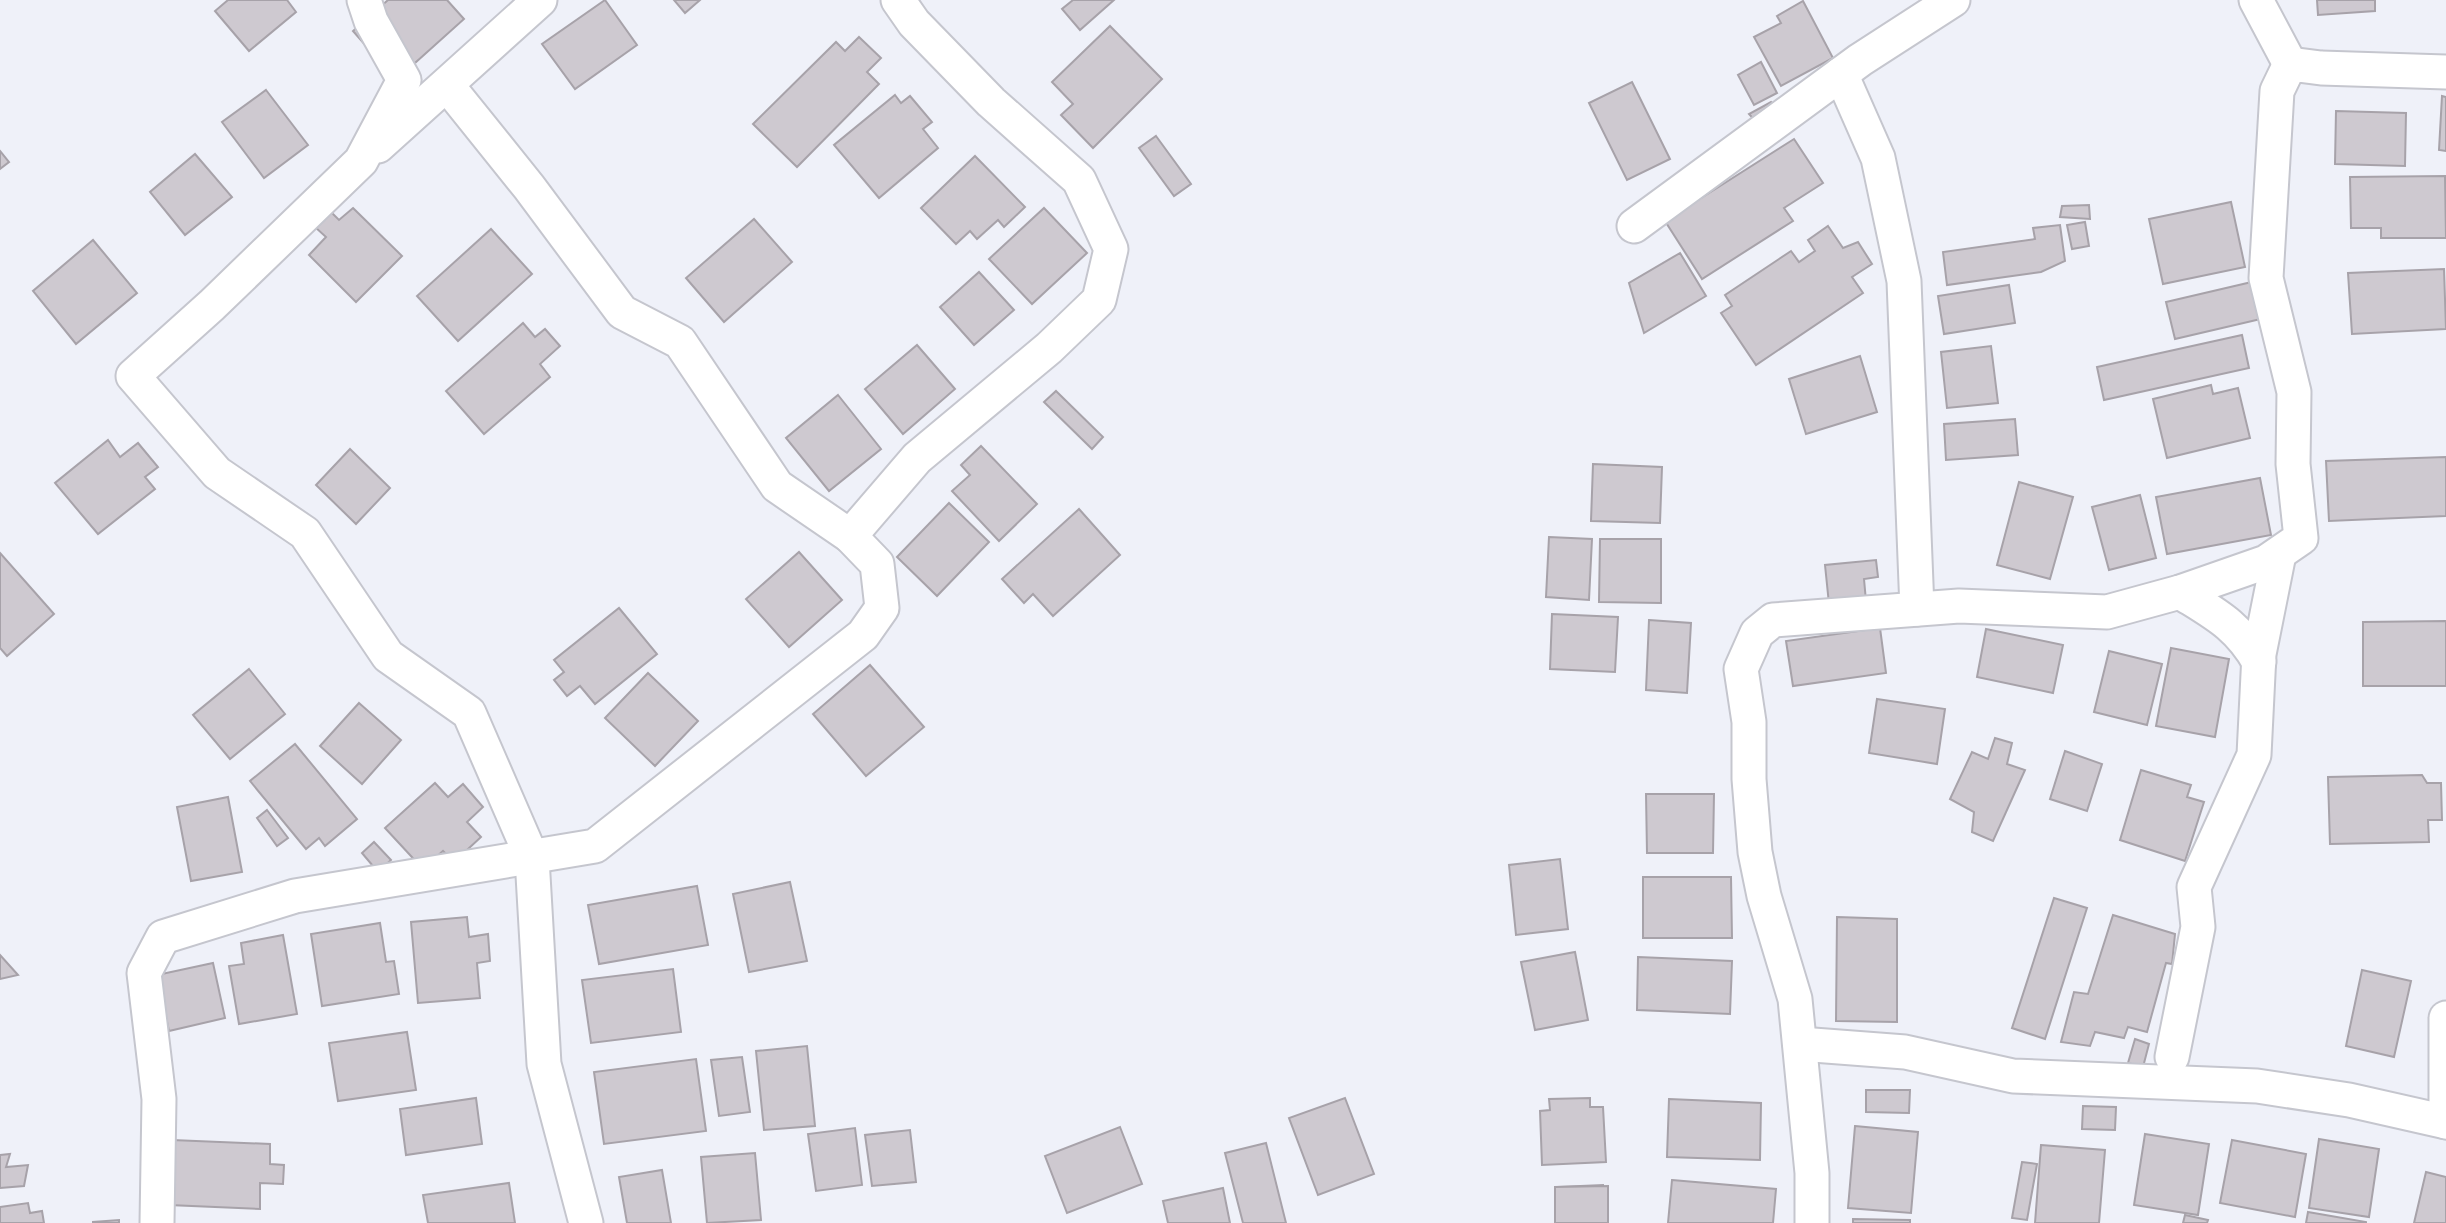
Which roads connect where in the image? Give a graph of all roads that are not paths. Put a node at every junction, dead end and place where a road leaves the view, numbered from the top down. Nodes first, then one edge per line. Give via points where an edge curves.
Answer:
1 (364, 0) edge
2 (540, 0) edge
3 (898, 0) edge
4 (1953, 0) edge
5 (2256, 0) edge
6 (2290, 64) junction
7 (2446, 72) edge
8 (1841, 74) junction
9 (447, 85) junction
10 (361, 161) junction
11 (1634, 226) dead end
12 (850, 536) junction
13 (2279, 554) junction
14 (2180, 592) junction
15 (1917, 609) junction
16 (2259, 662) junction
17 (532, 858) junction
18 (2446, 1018) edge
19 (1800, 1044) junction
20 (2172, 1057) dead end
21 (2446, 1122) edge
22 (157, 1223) edge
23 (586, 1223) edge
24 (1812, 1223) edge

1 - 10 street via 404,80
2 - 9 street
3 - 12 street via 914,23 991,102 1079,180 1111,249 1099,300 917,458
4 - 8 street
5 - 6 street
6 - 7 street
6 - 13 street via 2277,91 2266,278 2294,392 2293,464 2301,538
8 - 11 street
8 - 15 street via 1878,158 1904,281
9 - 10 street
9 - 12 street via 622,312 680,342 777,486
10 - 17 street via 133,376 217,473 305,533 388,656 469,713
12 - 17 street via 877,564 882,608 863,635 595,846
13 - 14 street
13 - 16 street
14 - 15 street via 2107,612 1959,606
14 - 16 street via 2231,624
15 - 19 street via 1773,620 1757,633 1741,668 1749,722 1755,852 1795,999
16 - 20 street via 2254,755 2194,887 2198,927
17 - 22 street via 295,896 163,937 144,973 159,1099
17 - 23 street via 544,1064
18 - 21 street
19 - 21 street via 1905,1052 2013,1076 2257,1086
19 - 24 street

